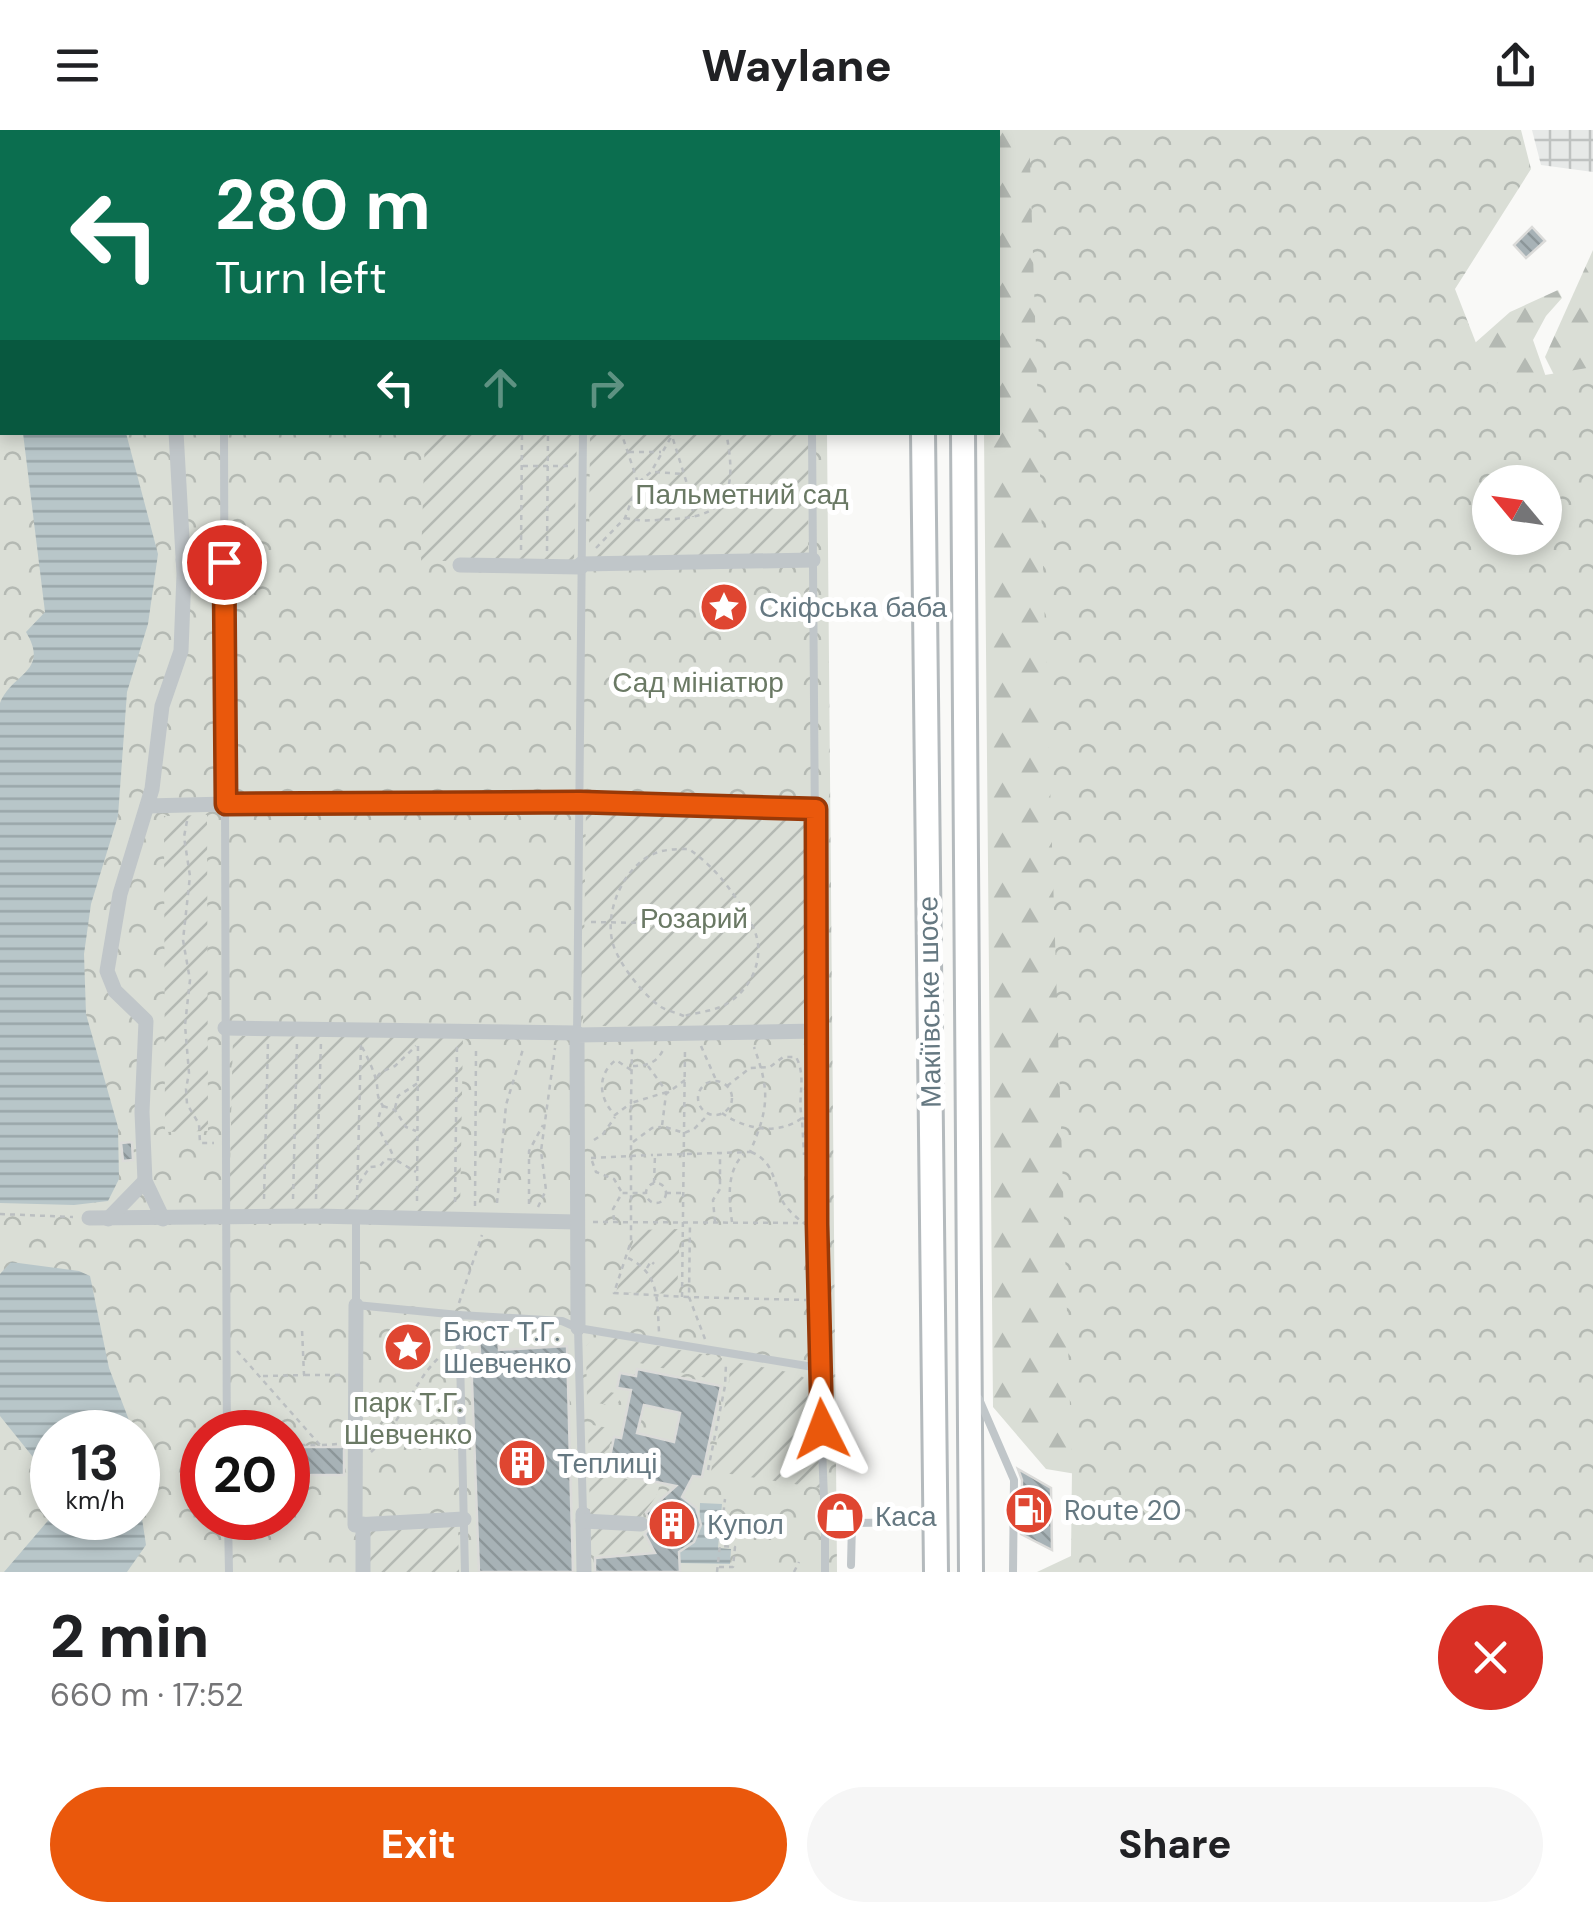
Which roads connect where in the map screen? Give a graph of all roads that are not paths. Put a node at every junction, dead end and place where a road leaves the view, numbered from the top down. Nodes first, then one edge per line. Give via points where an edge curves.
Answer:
1 (176, 435) edge
2 (224, 435) edge
3 (583, 435) edge
4 (812, 435) edge
5 (923, 435) edge
6 (963, 435) edge
7 (182, 560) junction
8 (812, 560) junction
9 (224, 562) junction
10 (460, 565) dead end
11 (581, 565) junction
12 (580, 802) junction
13 (226, 804) junction
14 (147, 806) junction
15 (816, 809) junction
16 (225, 1028) junction
17 (818, 1031) junction
18 (577, 1034) junction
19 (146, 1181) junction
20 (226, 1215) junction
21 (356, 1216) junction
22 (89, 1218) road end
23 (108, 1219) junction
24 (163, 1219) junction
25 (577, 1222) junction
26 (356, 1305) junction
27 (458, 1315) junction
28 (578, 1328) junction
29 (819, 1368) junction
30 (969, 1376) junction
31 (227, 1410) edge
32 (583, 1517) junction
33 (464, 1519) junction
34 (934, 1522) junction
35 (852, 1523) junction
36 (363, 1524) junction
37 (641, 1524) dead end
38 (825, 1524) junction
39 (228, 1540) edge
40 (851, 1564) dead end
41 (229, 1572) edge
42 (363, 1572) edge
43 (466, 1572) edge
44 (584, 1572) edge
45 (824, 1572) edge
46 (936, 1572) edge
47 (971, 1572) edge
48 (1013, 1572) edge

1 - 7 street
2 - 9 lane
3 - 11 lane
4 - 8 lane
5 - 34 main road, Макіївське шосе
6 - 30 main road, Макіївське шосе
7 - 9 street
7 - 14 street via 181,651 162,706
8 - 11 street
8 - 15 lane
9 - 13 lane
10 - 11 street
11 - 12 lane
12 - 13 lane
12 - 15 lane
12 - 18 lane
13 - 14 street
13 - 16 lane
14 - 19 street via 120,894 107,971 115,991 146,1021
15 - 17 lane
16 - 18 street via 361,1038
16 - 20 lane
17 - 18 street
17 - 29 lane
18 - 25 street via 583,1159
19 - 23 street
19 - 24 street
20 - 21 street
20 - 24 street
20 - 31 lane
21 - 25 street
21 - 26 lane
22 - 23 street
23 - 24 street
25 - 28 street
26 - 27 lane
26 - 36 street via 354,1525
27 - 28 lane via 562,1321
27 - 33 lane
28 - 29 lane
28 - 32 lane
29 - 38 lane
30 - 47 main road, Макіївське шосе
30 - 48 lane via 1014,1480
32 - 37 street
32 - 44 street
33 - 36 street
33 - 43 lane
34 - 35 lane
34 - 46 main road, Макіївське шосе
35 - 38 lane
35 - 40 lane
36 - 42 street
38 - 45 lane
39 - 41 lane

